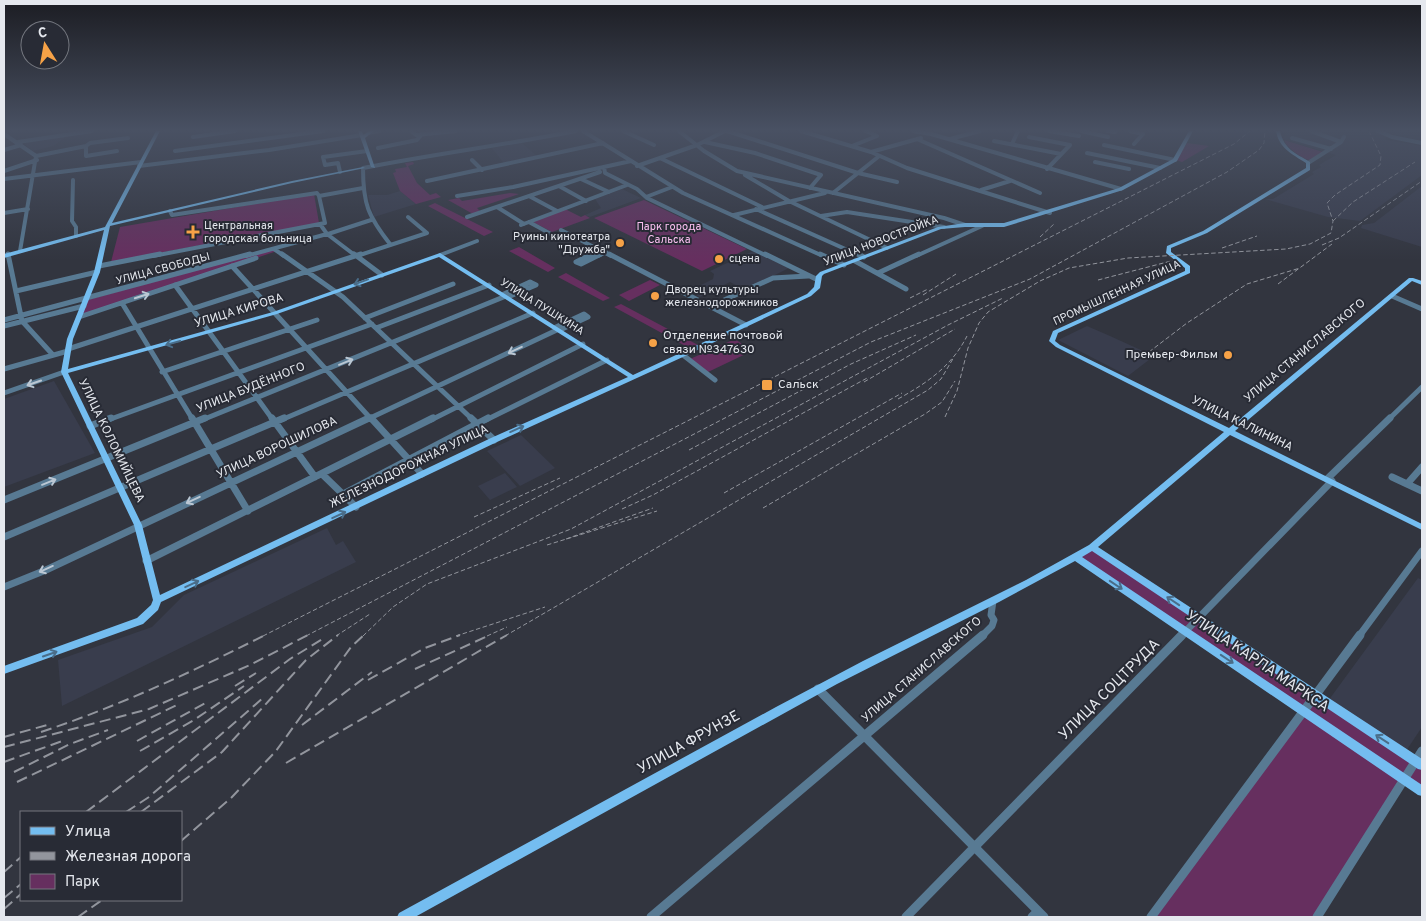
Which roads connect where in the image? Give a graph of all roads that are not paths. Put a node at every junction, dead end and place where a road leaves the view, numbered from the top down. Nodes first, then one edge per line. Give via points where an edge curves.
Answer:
1 (42, 174) edge
2 (135, 174) edge
3 (331, 174) edge
4 (363, 174) edge
5 (462, 174) edge
6 (579, 174) edge
7 (593, 174) edge
8 (611, 174) edge
9 (650, 174) edge
10 (693, 174) edge
11 (742, 174) edge
12 (750, 174) edge
13 (818, 174) edge
14 (857, 174) edge
15 (862, 174) edge
16 (930, 174) edge
17 (993, 174) edge
18 (1065, 174) edge
19 (1149, 174) edge
20 (1300, 174) edge
21 (32, 175) junction
22 (4, 179) edge
23 (581, 179) junction
24 (74, 180) dead end
25 (427, 181) dead end
26 (897, 182) dead end
27 (1010, 182) junction
28 (627, 185) junction
29 (559, 186) junction
30 (672, 187) junction
31 (363, 188) junction
32 (810, 188) junction
33 (1121, 189) junction
34 (979, 190) junction
35 (608, 192) junction
36 (831, 192) junction
37 (1040, 193) dead end
38 (319, 196) junction
39 (458, 196) dead end
40 (529, 196) junction
41 (646, 197) junction
42 (586, 201) junction
43 (789, 201) junction
44 (497, 207) junction
45 (762, 207) junction
46 (28, 208) junction
47 (756, 209) junction
48 (170, 211) junction
49 (557, 211) junction
50 (1050, 213) junction
51 (4, 214) edge
52 (734, 215) junction
53 (820, 216) junction
54 (408, 217) dead end
55 (467, 217) dead end
56 (371, 220) junction
57 (525, 223) junction
58 (320, 224) junction
59 (965, 225) junction
60 (107, 226) junction
61 (982, 226) junction
62 (944, 227) junction
63 (561, 230) dead end
64 (327, 234) junction
65 (551, 234) dead end
66 (76, 236) junction
67 (477, 241) dead end
68 (390, 244) junction
69 (887, 248) junction
70 (276, 250) junction
71 (20, 251) junction
72 (603, 251) junction
73 (6, 255) edge
74 (355, 255) junction
75 (440, 255) junction
76 (864, 257) junction
77 (855, 261) junction
78 (844, 265) junction
79 (232, 266) junction
80 (98, 269) junction
81 (306, 272) junction
82 (878, 274) junction
83 (382, 275) junction
84 (809, 276) junction
85 (818, 278) junction
86 (1422, 283) edge
87 (453, 284) dead end
88 (175, 285) junction
89 (489, 285) junction
90 (254, 289) junction
91 (906, 289) dead end
92 (16, 291) junction
93 (334, 292) junction
94 (506, 296) junction
95 (1392, 296) junction
96 (85, 303) junction
97 (122, 303) junction
98 (711, 306) junction
99 (1422, 308) edge
100 (193, 309) junction
101 (276, 312) junction
102 (534, 313) junction
103 (79, 317) junction
104 (365, 318) junction
105 (21, 319) junction
106 (4, 320) edge
107 (317, 320) dead end
108 (746, 325) junction
109 (4, 326) edge
110 (374, 326) junction
111 (137, 327) junction
112 (290, 329) junction
113 (558, 329) junction
114 (210, 333) junction
115 (1052, 341) joint
116 (394, 343) junction
117 (583, 344) junction
118 (307, 347) junction
119 (149, 349) junction
120 (68, 350) junction
121 (223, 351) junction
122 (53, 355) junction
123 (683, 355) junction
124 (607, 360) junction
125 (414, 364) junction
126 (4, 369) edge
127 (328, 370) junction
128 (64, 372) junction
129 (162, 372) junction
130 (238, 372) junction
131 (633, 378) junction
132 (715, 380) dead end
133 (437, 386) junction
134 (1422, 387) edge
135 (348, 392) junction
136 (4, 393) edge
137 (176, 395) junction
138 (257, 398) junction
139 (458, 406) junction
140 (371, 417) junction
141 (275, 423) junction
142 (194, 424) junction
143 (477, 424) junction
144 (90, 426) junction
145 (1229, 431) junction
146 (391, 440) junction
147 (494, 440) junction
148 (210, 450) junction
149 (296, 452) junction
150 (105, 459) junction
151 (409, 459) junction
152 (1422, 467) edge
153 (322, 474) junction
154 (422, 474) junction
155 (1392, 477) dead end
156 (315, 478) junction
157 (1329, 480) junction
158 (230, 483) junction
159 (1407, 484) junction
160 (122, 488) junction
161 (1422, 491) edge
162 (343, 494) junction
163 (4, 500) edge
164 (356, 507) junction
165 (248, 511) junction
166 (138, 525) junction
167 (1422, 527) edge
168 (4, 537) edge
169 (1092, 547) junction
170 (1422, 551) edge
171 (1075, 558) junction
172 (146, 561) junction
173 (4, 588) edge
174 (157, 600) junction
175 (993, 601) junction
176 (1199, 619) junction
177 (1186, 632) junction
178 (4, 670) edge
179 (818, 689) junction
180 (1315, 695) junction
181 (1304, 711) junction
182 (864, 737) junction
183 (1422, 751) edge
184 (1419, 763) edge
185 (1405, 779) junction
186 (1422, 791) edge
187 (974, 846) junction
188 (1038, 915) edge
189 (403, 917) edge
190 (651, 917) edge
191 (906, 917) edge
192 (1151, 917) edge
193 (1317, 917) edge

1 - 21 street
2 - 60 main road, УЛИЦА КОЛОМИЙЦЕВА
3 - 48 main road
4 - 31 street
5 - 25 street
6 - 39 street
7 - 23 street
8 - 28 street
9 - 30 street
10 - 45 street
11 - 43 street
12 - 32 street
13 - 32 street via 821,175
14 - 36 street
15 - 26 street
16 - 34 street
17 - 27 street
18 - 33 street
19 - 33 main road, УЛИЦА НОВОСТРОЙКА
20 - 115 main road, ПРОМЫШЛЕННАЯ УЛИЦА via 1188,241 1169,247 1170,255 1188,267 1188,272 1055,332
21 - 22 street
21 - 46 street
23 - 29 street
23 - 35 street
24 - 66 street via 72,221
27 - 34 street
27 - 37 street
28 - 35 street
28 - 41 street
29 - 40 street
29 - 42 street
30 - 41 street
30 - 52 street
31 - 38 street
31 - 56 street
32 - 36 street
33 - 50 main road, УЛИЦА НОВОСТРОЙКА
34 - 50 street
35 - 42 street
36 - 43 street
36 - 59 street
38 - 48 street via 317,193 287,196 172,215
38 - 58 street via 326,223
40 - 44 street
40 - 49 street
41 - 84 street
42 - 49 street
43 - 45 street
43 - 53 street
44 - 55 street
44 - 57 street
45 - 47 street
46 - 51 street
46 - 71 street
47 - 52 street
47 - 76 street
48 - 60 main road
49 - 57 street
50 - 61 main road, УЛИЦА НОВОСТРОЙКА via 1004,225
52 - 78 street
53 - 62 street via 847,212
53 - 69 street
54 - 68 street via 427,233
56 - 64 street, УЛИЦА СВОБОДЫ
56 - 68 street
57 - 65 street
58 - 64 street
58 - 80 street
59 - 61 main road, УЛИЦА НОВОСТРОЙКА
59 - 62 main road, УЛИЦА НОВОСТРОЙКА
60 - 66 main road
60 - 80 main road, УЛИЦА КОЛОМИЙЦЕВА
61 - 82 street
62 - 69 main road, УЛИЦА НОВОСТРОЙКА
63 - 72 street
64 - 70 street, УЛИЦА СВОБОДЫ
64 - 74 street
66 - 71 main road
67 - 75 street, УЛИЦА КИРОВА
68 - 74 street
69 - 76 main road, УЛИЦА НОВОСТРОЙКА
70 - 79 street, УЛИЦА СВОБОДЫ
70 - 81 street
70 - 96 street, УЛИЦА СВОБОДЫ
71 - 73 main road
72 - 72 street via 576,262 581,264
72 - 98 street
73 - 92 street
74 - 81 street
74 - 83 street
75 - 83 main road, УЛИЦА КИРОВА
75 - 89 main road, УЛИЦА ПУШКИНА
76 - 77 main road, УЛИЦА НОВОСТРОЙКА
77 - 78 main road, УЛИЦА НОВОСТРОЙКА
77 - 82 street
78 - 85 main road, УЛИЦА НОВОСТРОЙКА
79 - 88 street, УЛИЦА СВОБОДЫ
79 - 90 street
80 - 92 street
80 - 96 main road, УЛИЦА КОЛОМИЙЦЕВА
81 - 90 street
81 - 93 street
82 - 91 street
83 -> 93 main road, УЛИЦА КИРОВА
84 - 85 street
84 - 98 street via 773,278
85 - 108 main road, ЖЕЛЕЗНОДОРОЖНАЯ УЛИЦА via 818,288 809,295
86 - 95 main road, УЛИЦА СТАНИСЛАВСКОГО via 1411,279
87 - 104 street
97 -> 88 street, УЛИЦА СВОБОДЫ
88 - 100 street
89 - 94 main road, УЛИЦА ПУШКИНА
89 - 110 street
90 - 100 street
90 - 101 street
92 - 105 street
93 - 101 main road, УЛИЦА КИРОВА
93 - 104 street
94 - 94 street, УЛИЦА БУДЁННОГО via 536,285 530,282
94 - 102 main road, УЛИЦА ПУШКИНА
94 - 116 street, УЛИЦА БУДЁННОГО
95 - 99 street
95 - 145 main road, УЛИЦА СТАНИСЛАВСКОГО
96 - 103 main road, УЛИЦА КОЛОМИЙЦЕВА
96 - 105 street, УЛИЦА СВОБОДЫ
97 - 103 street, УЛИЦА СВОБОДЫ
97 - 111 street
98 - 108 street
100 - 111 street
100 - 114 street
101 - 112 street
101 - 114 main road, УЛИЦА КИРОВА
102 - 113 main road, УЛИЦА ПУШКИНА
102 - 125 street
103 - 120 main road, УЛИЦА КОЛОМИЙЦЕВА
104 - 110 street
105 - 106 street, УЛИЦА СВОБОДЫ
105 - 109 street, УЛИЦА СВОБОДЫ
105 - 122 street
107 - 112 street
108 - 123 main road, ЖЕЛЕЗНОДОРОЖНАЯ УЛИЦА
110 - 116 street
110 - 118 street
111 - 119 street
111 - 120 street
112 - 118 street
112 - 121 street
113 - 113 street, УЛИЦА ВОРОШИЛОВА via 584,314 588,317
113 - 117 main road, УЛИЦА ПУШКИНА
113 -> 133 street, УЛИЦА ВОРОШИЛОВА
114 -> 119 main road, УЛИЦА КИРОВА
114 - 121 street
115 - 145 main road, УЛИЦА КАЛИНИНА
116 - 125 street
127 -> 116 street, УЛИЦА БУДЁННОГО
117 - 124 main road, УЛИЦА ПУШКИНА
117 - 139 street
118 - 127 street
118 - 130 street
119 - 128 main road, УЛИЦА КИРОВА
119 - 129 street
120 - 122 street
120 - 128 main road, УЛИЦА КОЛОМИЙЦЕВА
121 - 129 street
121 - 130 street
122 - 126 street
123 - 131 main road, ЖЕЛЕЗНОДОРОЖНАЯ УЛИЦА
123 - 132 street
124 - 131 main road, УЛИЦА ПУШКИНА
124 - 143 street
125 - 133 street
125 - 135 street
127 - 135 street
127 - 138 street, УЛИЦА БУДЁННОГО
128 -> 136 street, УЛИЦА КИРОВА
128 - 144 main road, УЛИЦА КОЛОМИЙЦЕВА
129 - 137 street
130 - 137 street
130 - 138 street
147 -> 131 main road, ЖЕЛЕЗНОДОРОЖНАЯ УЛИЦА
133 - 139 street
133 - 140 street, УЛИЦА ВОРОШИЛОВА
134 - 157 street, УЛИЦА СОЦТРУДА
135 - 140 street
135 - 141 street
137 - 142 street
137 - 144 street
138 - 141 street
138 - 142 street, УЛИЦА БУДЁННОГО
139 - 143 street
139 - 146 street
140 - 146 street
140 - 149 street, УЛИЦА ВОРОШИЛОВА
141 - 148 street
141 - 149 street
142 - 148 street
142 - 150 street, УЛИЦА БУДЁННОГО
143 - 147 street
143 - 151 street
144 - 150 main road, УЛИЦА КОЛОМИЙЦЕВА
145 - 157 main road, УЛИЦА КАЛИНИНА
145 - 169 main road, УЛИЦА СТАНИСЛАВСКОГО
146 - 151 street
146 - 153 street
147 - 154 main road, ЖЕЛЕЗНОДОРОЖНАЯ УЛИЦА
148 - 158 street
148 - 160 street
149 - 156 street
149 - 158 street, УЛИЦА ВОРОШИЛОВА
150 - 160 main road, УЛИЦА КОЛОМИЙЦЕВА
163 -> 150 street, УЛИЦА БУДЁННОГО
151 - 154 street
151 - 162 street
152 - 159 street
153 - 156 street
153 - 162 street
154 - 164 main road, ЖЕЛЕЗНОДОРОЖНАЯ УЛИЦА
155 - 159 street
156 - 165 street
157 - 167 main road, УЛИЦА КАЛИНИНА
157 - 176 street, УЛИЦА СОЦТРУДА
158 - 165 street
158 -> 166 street, УЛИЦА ВОРОШИЛОВА
159 - 161 street
160 - 166 main road, УЛИЦА КОЛОМИЙЦЕВА
160 - 168 street
162 - 164 street
174 -> 164 main road, ЖЕЛЕЗНОДОРОЖНАЯ УЛИЦА
165 - 172 street
166 - 172 main road, УЛИЦА КОЛОМИЙЦЕВА
166 -> 173 street, УЛИЦА ВОРОШИЛОВА
169 - 171 main road, УЛИЦА СТАНИСЛАВСКОГО
176 -> 169 main road, УЛИЦА КАРЛА МАРКСА
170 - 180 street
171 - 175 main road, УЛИЦА СТАНИСЛАВСКОГО
171 -> 177 main road, УЛИЦА КАРЛА МАРКСА
172 - 174 main road, УЛИЦА КОЛОМИЙЦЕВА
178 -> 174 main road, ЖЕЛЕЗНОДОРОЖНАЯ УЛИЦА via 140,621 155,607
175 - 179 main road, УЛИЦА ФРУНЗЕ
175 - 182 street, УЛИЦА СТАНИСЛАВСКОГО via 992,626
176 - 177 street, УЛИЦА СОЦТРУДА
176 - 180 main road, УЛИЦА КАРЛА МАРКСА
177 -> 181 main road, УЛИЦА КАРЛА МАРКСА
177 - 187 street, УЛИЦА СОЦТРУДА
179 - 182 street
179 - 189 main road, УЛИЦА ФРУНЗЕ
180 - 181 street
184 -> 180 main road, УЛИЦА КАРЛА МАРКСА
181 - 185 main road, УЛИЦА КАРЛА МАРКСА
181 - 192 street
182 - 187 street
182 - 190 street, УЛИЦА СТАНИСЛАВСКОГО
183 - 184 street
184 - 185 street
185 - 186 main road, УЛИЦА КАРЛА МАРКСА
185 - 193 street
187 - 188 street
187 - 191 street, УЛИЦА СОЦТРУДА

